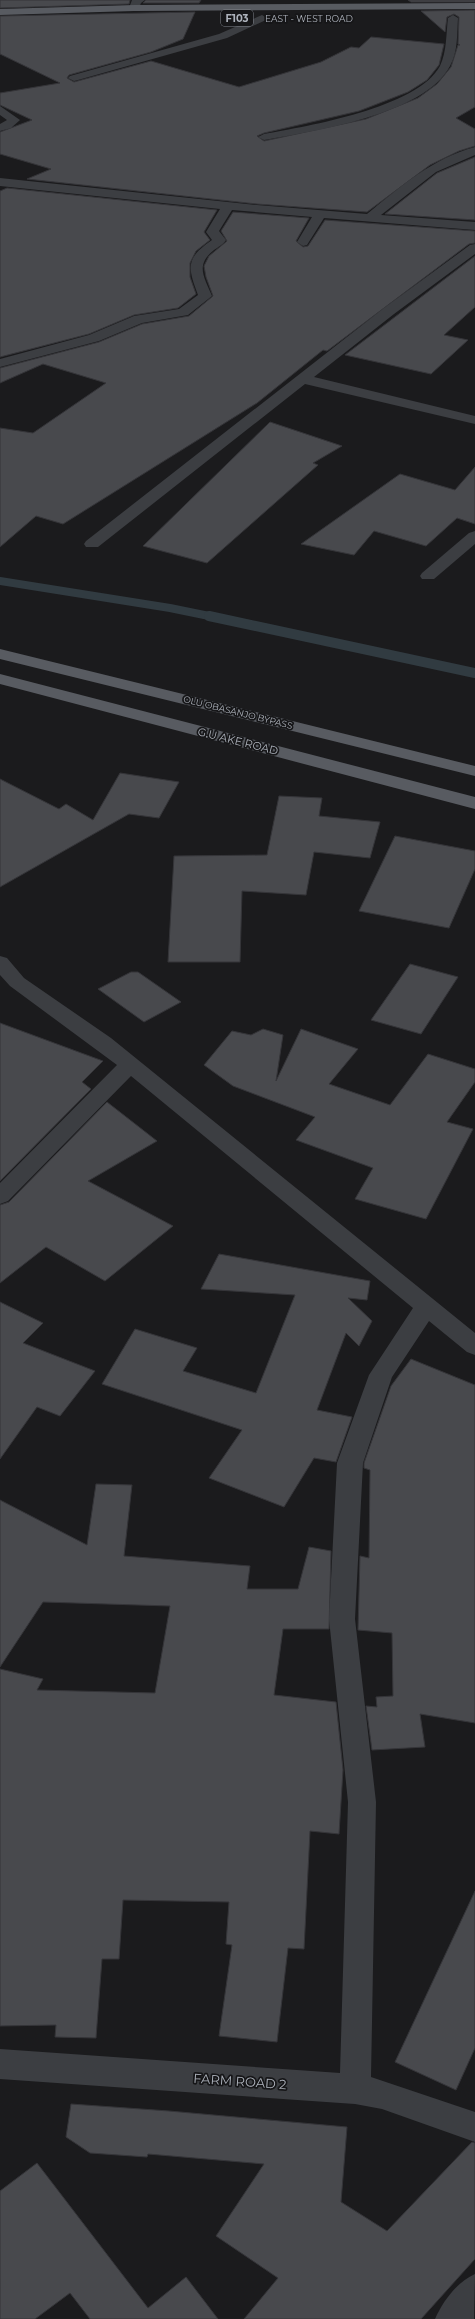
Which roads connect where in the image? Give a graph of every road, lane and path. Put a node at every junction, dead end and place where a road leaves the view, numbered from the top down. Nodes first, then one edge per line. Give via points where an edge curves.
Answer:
1 (137, 4) edge
2 (475, 6) edge
3 (0, 12) edge
4 (232, 18) dead end
5 (262, 18) junction
6 (317, 18) dead end
7 (449, 18) joint
8 (468, 18) dead end
9 (143, 19) dead end
10 (0, 21) edge
11 (74, 78) dead end
12 (0, 109) edge
13 (0, 128) edge
14 (264, 137) dead end
15 (475, 151) edge
16 (5, 183) edge
17 (0, 194) edge
18 (228, 206) junction
19 (320, 214) junction
20 (370, 218) junction
21 (475, 226) edge
22 (303, 242) dead end
23 (475, 248) edge
24 (0, 363) edge
25 (304, 379) junction
26 (475, 420) edge
27 (475, 536) edge
28 (92, 544) dead end
29 (428, 576) dead end
30 (0, 654) edge
31 (0, 680) edge
32 (475, 771) edge
33 (475, 803) edge
34 (0, 962) edge
35 (130, 1064) junction
36 (0, 1196) edge
37 (426, 1306) junction
38 (475, 1346) edge
39 (0, 2064) edge
40 (355, 2089) junction
41 (475, 2127) edge
42 (475, 2291) edge
43 (452, 2319) edge

1 - 2 main road, EAST - WEST ROAD / F103
1 - 3 main road, EAST - WEST ROAD / F103
4 - 5 main road, EAST - WEST ROAD / F103
5 - 6 main road, EAST - WEST ROAD / F103
5 - 11 street via 223,36
7 - 8 main road
7 - 14 street via 450,55 442,71 418,92 336,124
9 - 10 main road
12 - 13 street via 14,120
15 - 20 street via 421,175
16 - 17 street
16 - 18 street
18 - 19 street
18 - 24 street via 212,232 220,240 196,260 194,270 205,296 196,304 183,312 139,319 94,338
19 - 20 street
19 - 22 street
20 - 21 street
23 - 25 street via 389,311
25 - 26 street
25 - 28 street
27 - 29 street
30 - 32 main road, OLU OBASANJO BYPASS
31 - 33 main road, G.U AKE ROAD
34 - 35 street via 17,982
35 - 36 street
35 - 37 street
37 - 38 street
37 - 40 street via 381,1375 350,1464 342,1619 362,1802
39 - 40 street, FARM ROAD 2
40 - 41 street, FARM ROAD 2 via 382,2094
42 - 43 street

